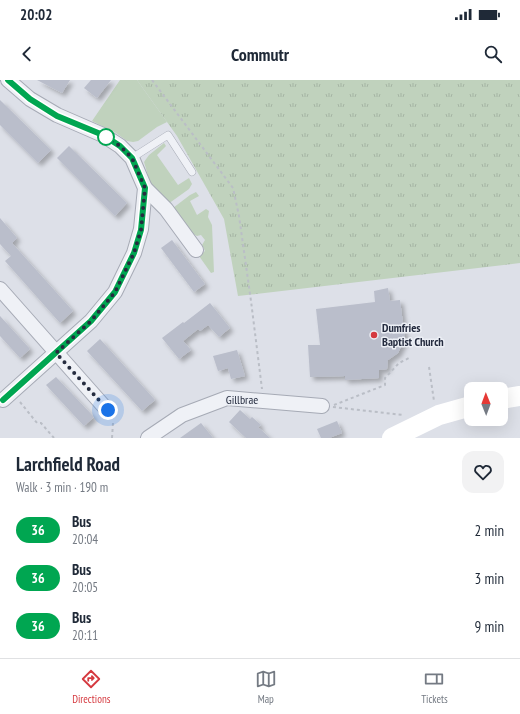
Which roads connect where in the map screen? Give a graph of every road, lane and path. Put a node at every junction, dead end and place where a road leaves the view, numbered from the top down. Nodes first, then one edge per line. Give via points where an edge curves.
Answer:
1 (8, 80) edge
2 (152, 80) edge
3 (132, 158) junction
4 (192, 172) dead end
5 (145, 188) junction
6 (196, 250) dead end
7 (0, 289) edge
8 (56, 353) junction
9 (410, 356) dead end
10 (429, 367) dead end
11 (7, 396) joint
12 (520, 396) edge
13 (508, 398) edge
14 (263, 400) junction
15 (326, 406) junction
16 (464, 408) edge
17 (108, 410) dead end
18 (439, 415) junction
19 (417, 425) junction
20 (54, 438) edge
21 (148, 438) edge
22 (392, 438) edge

1 - 3 street via 30,99 57,116 103,135
2 - 14 path via 233,188 250,293
3 - 4 lane via 168,135
3 - 5 street
5 - 6 street via 166,209
5 - 8 street via 141,230 134,253 115,292 91,321
7 - 8 street
8 - 11 street
8 - 17 street
9 - 15 path via 399,363 385,378 385,385
10 - 18 path via 432,396
11 - 20 path via 37,423 41,423
12 - 13 street
14 - 15 street, Gillbrae
14 - 21 street, Gillbrae via 227,398 182,415
15 - 19 path via 410,416
16 - 18 street
18 - 19 street
19 - 22 street

